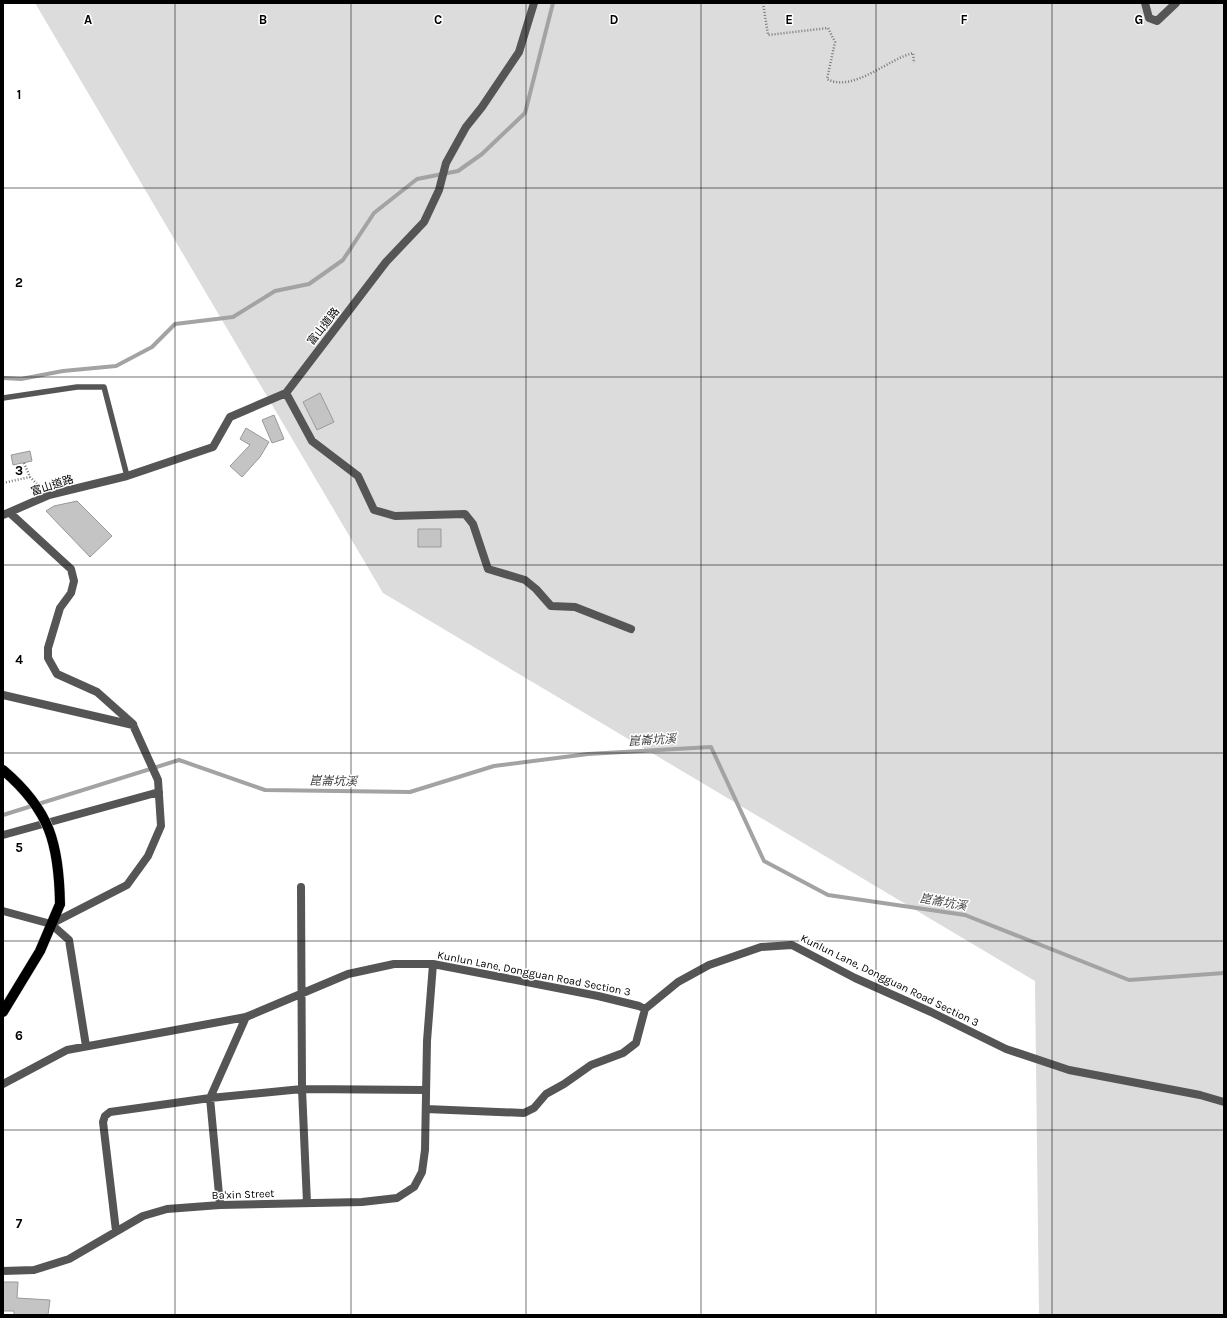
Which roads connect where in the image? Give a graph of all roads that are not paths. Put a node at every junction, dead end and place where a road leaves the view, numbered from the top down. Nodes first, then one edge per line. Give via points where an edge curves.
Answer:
1 (534, 3) edge
2 (1145, 3) edge
3 (1176, 3) edge
4 (286, 393) junction
5 (3, 398) edge
6 (126, 476) junction
7 (6, 514) edge
8 (631, 628) dead end
9 (3, 695) edge
10 (133, 725) junction
11 (3, 770) edge
12 (159, 792) junction
13 (3, 835) edge
14 (301, 887) dead end
15 (3, 911) edge
16 (51, 924) junction
17 (433, 964) junction
18 (301, 992) junction
19 (645, 1009) junction
20 (3, 1012) edge
21 (246, 1017) junction
22 (86, 1046) junction
23 (3, 1084) edge
24 (302, 1089) junction
25 (425, 1090) junction
26 (210, 1098) junction
27 (1224, 1102) edge
28 (426, 1110) junction
29 (307, 1203) junction
30 (220, 1205) junction
31 (116, 1231) junction
32 (3, 1271) edge

1 - 4 street, 富山道路 via 519,52 466,127 446,163 439,190 424,222 386,262
2 - 3 street via 1149,18 1157,21
4 - 6 street, 富山道路 via 230,418 213,447
4 - 8 street via 312,441 358,476 374,510 395,516 465,514 473,524 488,569 525,580 551,606 575,607
5 - 6 lane via 77,387 104,387
6 - 7 street, 富山道路 via 49,495
7 - 10 street via 71,569 74,581 71,593 60,608 48,648 48,658 57,674 97,692
9 - 10 street
10 - 12 street via 158,780
11 - 16 main road, bridge via 20,784 43,815 53,837 60,871 60,904
12 - 13 street
12 - 16 street via 161,826 148,856 127,885
14 - 18 street
15 - 16 street
16 - 20 main road via 40,951
16 - 22 street via 69,940
17 - 18 street, Kunlun Lane, Dongguan Road Section 3 via 394,964 358,971
17 - 19 street, Kunlun Lane, Dongguan Road Section 3 via 598,996
17 - 25 street, Ba'xin Street
18 - 21 street, Kunlun Lane, Dongguan Road Section 3
18 - 24 street
19 - 27 street, Kunlun Lane, Dongguan Road Section 3 via 678,982 709,965 761,947 792,945 855,978 1006,1049 1069,1070 1200,1095
19 - 28 street via 636,1043 623,1053 591,1065 546,1094 534,1108 524,1113
21 - 22 street, Kunlun Lane, Dongguan Road Section 3
21 - 26 street
22 - 23 street, Kunlun Lane, Dongguan Road Section 3 via 67,1050
24 - 25 street
24 - 26 street
24 - 29 street
25 - 28 street, Ba'xin Street
26 - 30 street
26 - 31 street via 110,1112 105,1116 102,1122
28 - 29 street, Ba'xin Street via 422,1172 414,1187 397,1198 362,1202
29 - 30 street, Ba'xin Street
30 - 31 street, Ba'xin Street via 167,1209 143,1216
31 - 32 street, Ba'xin Street via 69,1259 34,1270

